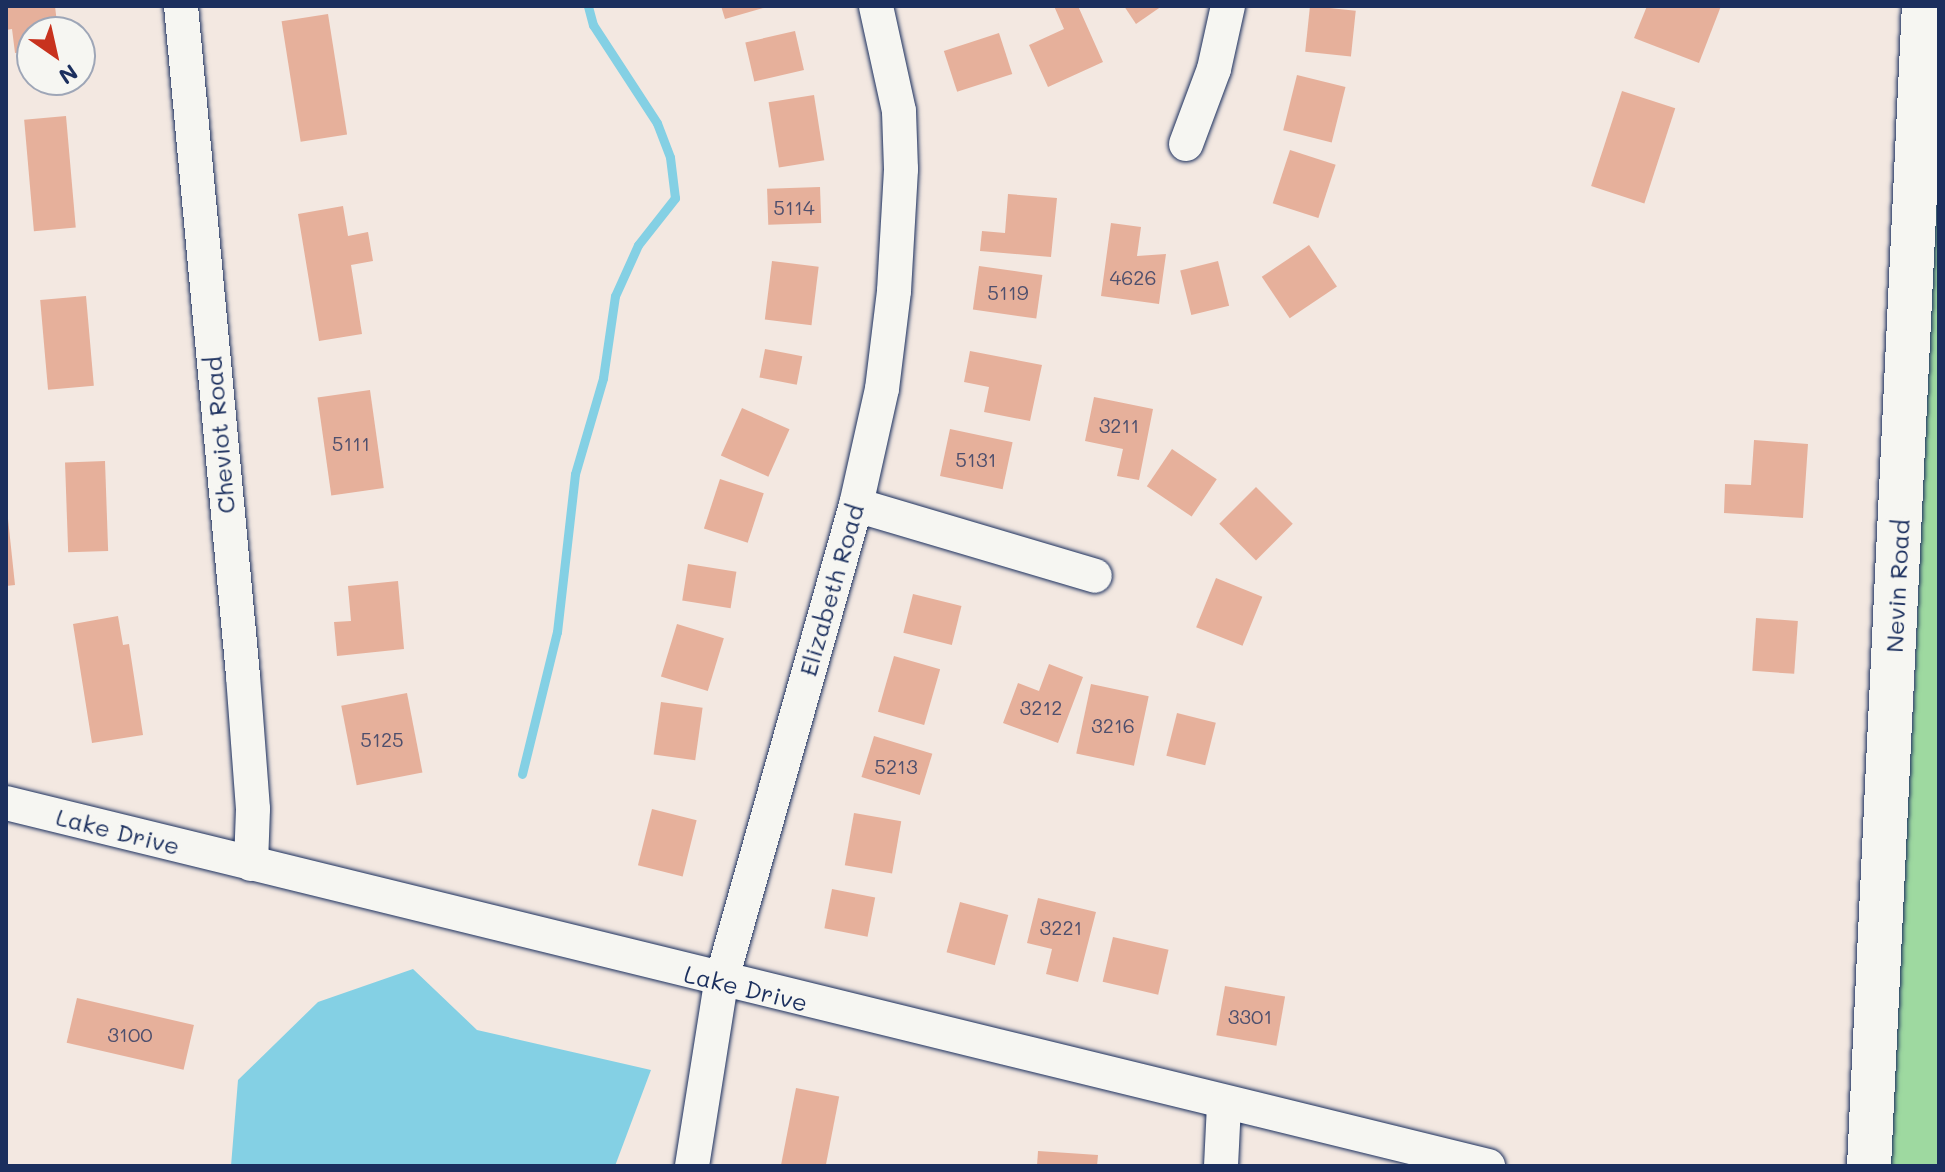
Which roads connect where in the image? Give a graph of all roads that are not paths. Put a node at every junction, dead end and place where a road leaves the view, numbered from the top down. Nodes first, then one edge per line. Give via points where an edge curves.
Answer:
1 (181, 6) edge
2 (876, 6) edge
3 (1228, 6) edge
4 (1924, 6) edge
5 (1186, 144) dead end
6 (856, 505) junction
7 (1095, 576) dead end
8 (6, 803) edge
9 (251, 864) junction
10 (721, 982) junction
11 (1224, 1105) junction
12 (692, 1166) edge
13 (1221, 1166) edge
14 (1488, 1166) edge
15 (1869, 1166) edge

1 - 9 street, Cheviot Road via 243,676 253,809
2 - 6 street, Elizabeth Road via 899,111 901,169 882,389
3 - 5 street via 1214,69
4 - 15 main road, Nevin Road
6 - 7 street
6 - 10 street, Elizabeth Road
8 - 9 street, Lake Drive
9 - 10 street, Lake Drive
10 - 11 street, Lake Drive
10 - 12 street, Elizabeth Road
11 - 13 street
11 - 14 street, Lake Drive

